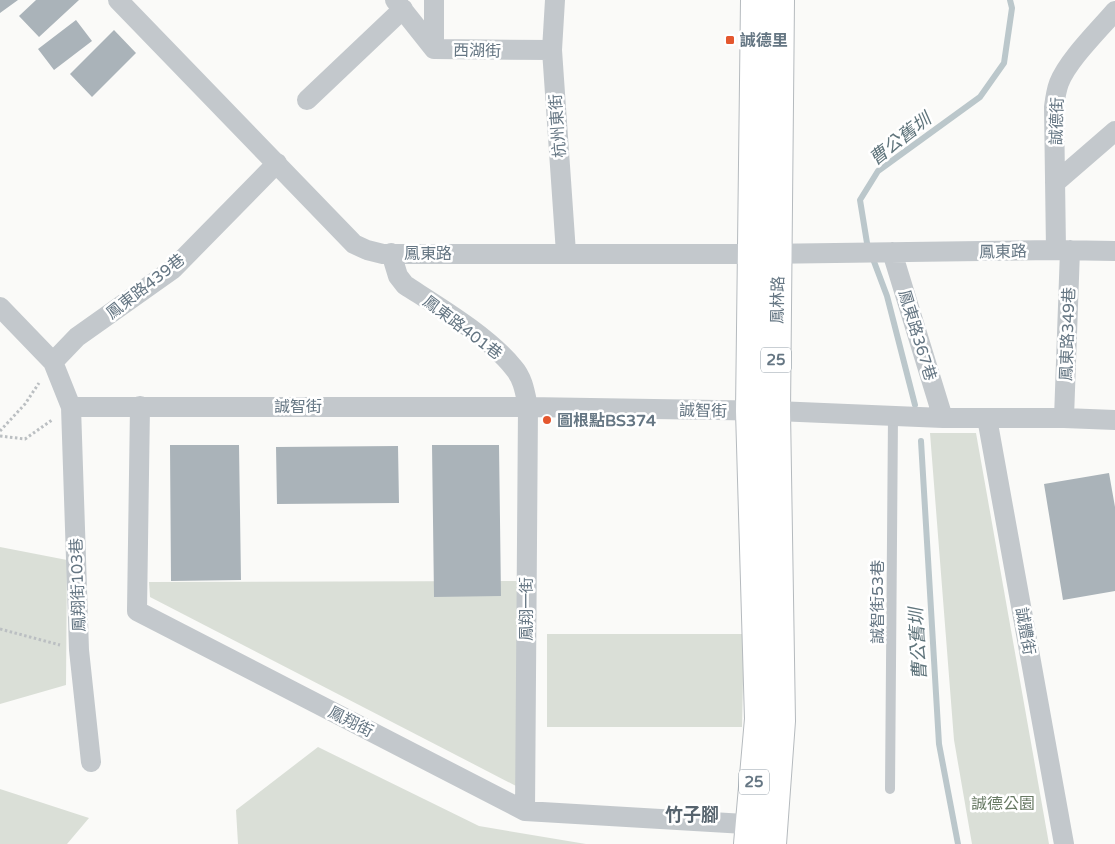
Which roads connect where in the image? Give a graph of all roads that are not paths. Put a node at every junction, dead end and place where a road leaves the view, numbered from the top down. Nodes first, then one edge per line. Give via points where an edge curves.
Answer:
1 (118, 0) edge
2 (434, 0) edge
3 (555, 0) edge
4 (755, 0) edge
5 (780, 0) edge
6 (399, 4) edge
7 (1115, 11) edge
8 (434, 49) junction
9 (552, 50) junction
10 (307, 100) dead end
11 (1115, 131) edge
12 (277, 163) junction
13 (1056, 183) junction
14 (1063, 250) junction
15 (1115, 251) edge
16 (892, 252) junction
17 (391, 253) junction
18 (566, 253) junction
19 (765, 254) junction
20 (0, 307) edge
21 (53, 362) junction
22 (140, 406) junction
23 (528, 406) junction
24 (71, 407) junction
25 (763, 411) junction
26 (893, 416) junction
27 (944, 418) junction
28 (987, 418) junction
29 (1064, 418) junction
30 (1115, 420) edge
31 (91, 762) dead end
32 (890, 789) dead end
33 (525, 811) junction
34 (761, 835) edge
35 (1064, 844) edge

1 - 12 street, 鳳東路
2 - 8 street
3 - 9 street, 杭州東街
4 - 19 main road, 鳳林路 / 25
5 - 19 main road, 鳳林路 / 25
6 - 8 street, 西湖街
6 - 10 street
7 - 13 street, 誠德街 via 1070,65 1060,82 1054,107
8 - 9 street, 西湖街
9 - 18 street, 杭州東街
11 - 13 street
12 - 17 street, 鳳東路 via 354,244 367,250
12 - 21 street, 鳳東路439巷 via 173,269 77,337
13 - 14 street, 誠德街
14 - 15 street, 鳳東路
14 - 16 street, 鳳東路
14 - 29 street, 鳳東路349巷
16 - 19 street, 鳳東路
16 - 27 street, 鳳東路367巷
17 - 18 street, 鳳東路
17 - 23 street, 鳳東路401巷 via 398,276 405,284 489,342 514,368 524,386
18 - 19 street, 鳳東路
19 - 25 main road, 鳳林路 / 25
20 - 21 street
21 - 24 street, 鳳翔街103巷
22 - 23 street, 誠智街
22 - 24 street, 誠智街
22 - 33 street, 鳳翔街 via 137,611
23 - 25 street, 誠智街
23 - 33 street, 鳳翔一街
24 - 31 street, 鳳翔街103巷 via 79,650
25 - 26 street, 誠智街
25 - 34 main road, 鳳林路 / 25 via 770,720
26 - 27 street, 誠智街
26 - 32 lane, 誠智街53巷
27 - 28 street, 誠智街
28 - 29 street, 誠智街
28 - 35 street, 誠體街
29 - 30 street, 誠智街
33 - 34 street, 鳳翔街

